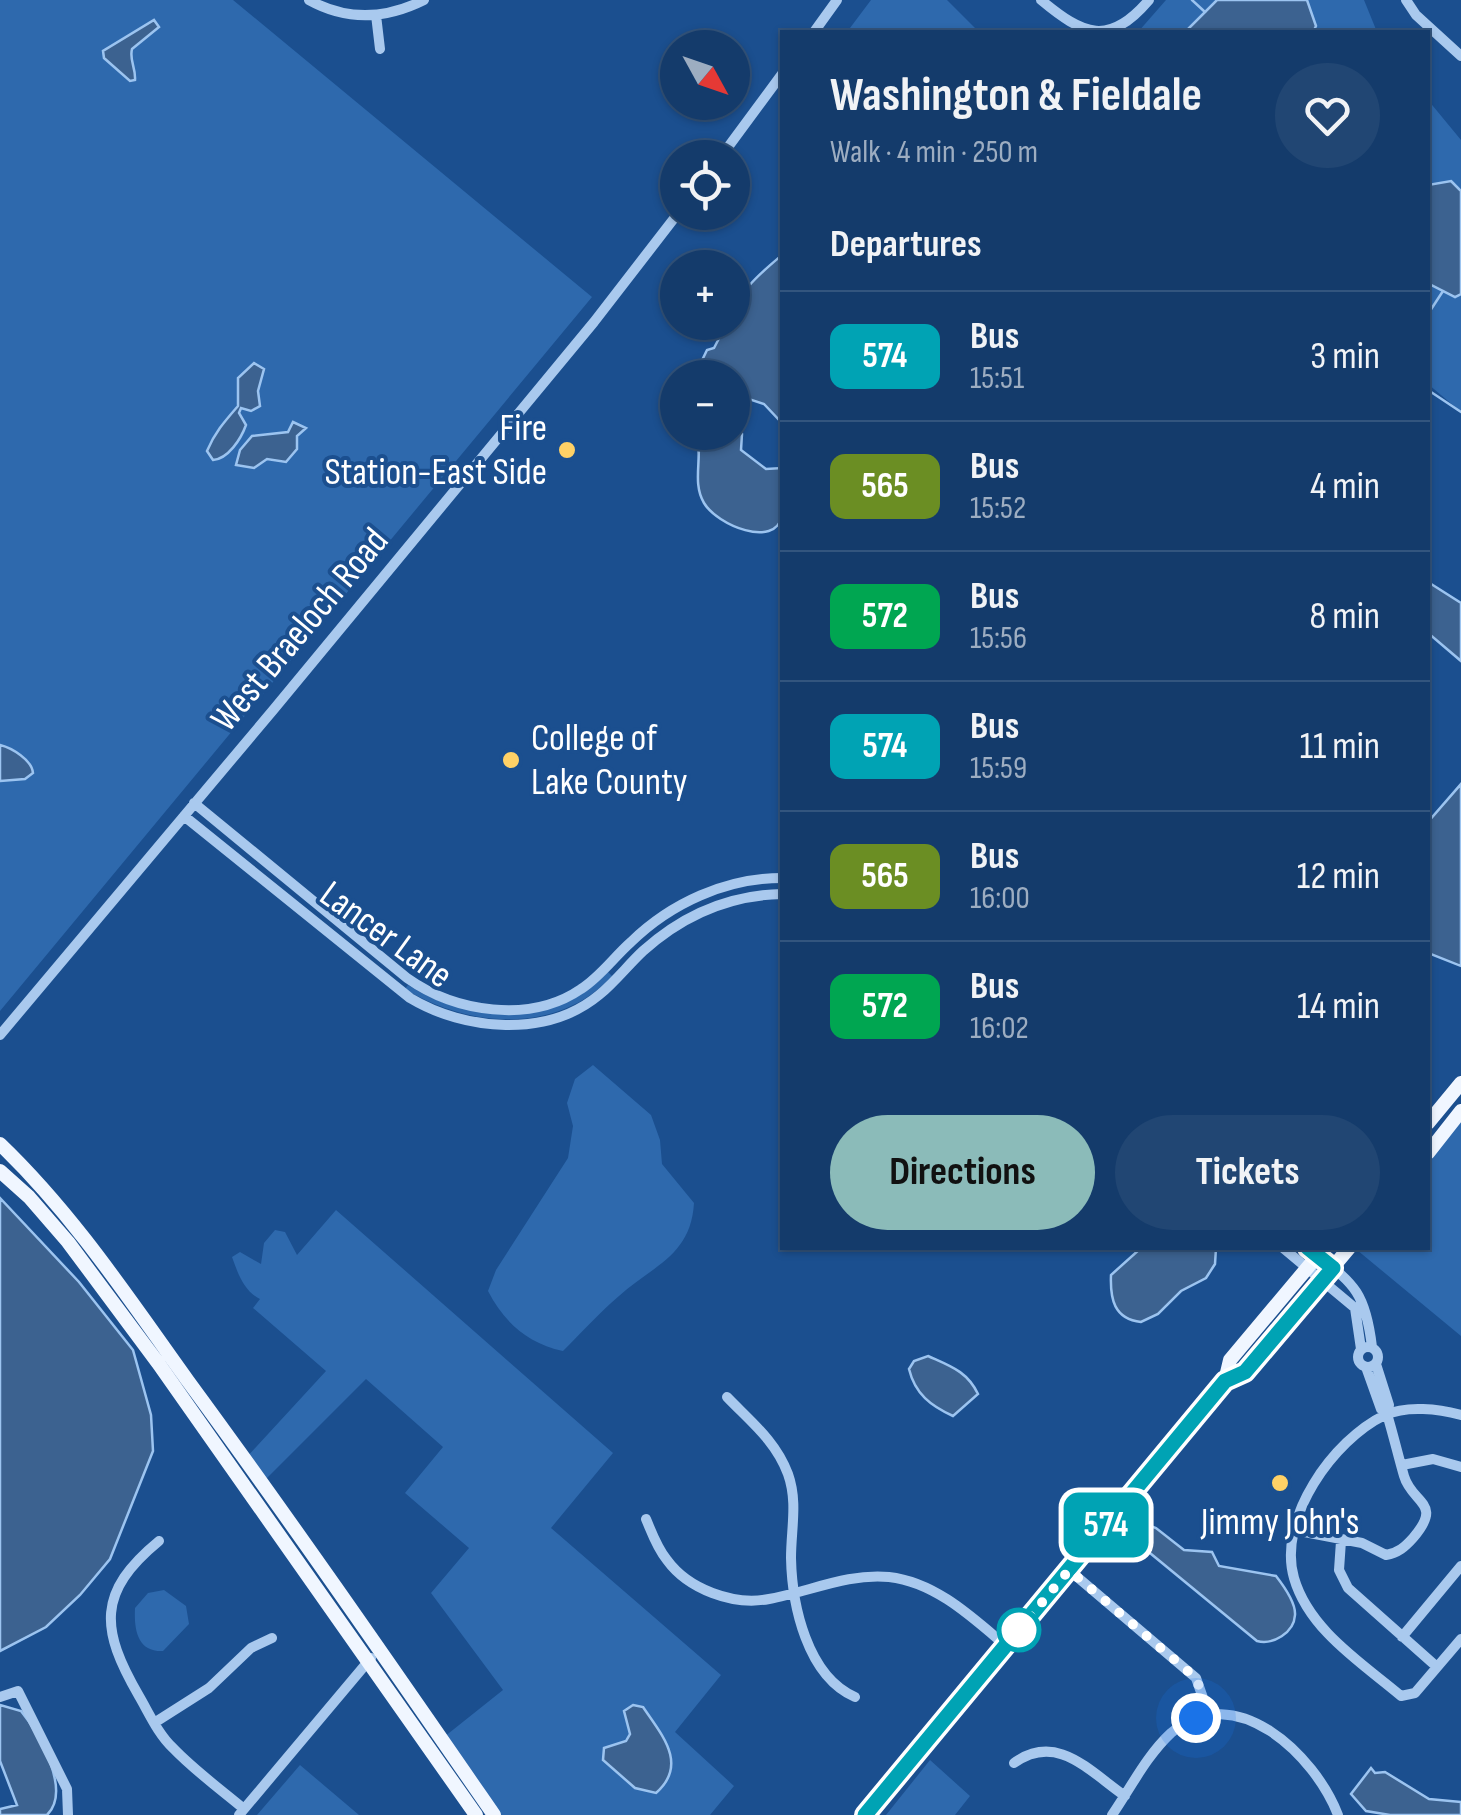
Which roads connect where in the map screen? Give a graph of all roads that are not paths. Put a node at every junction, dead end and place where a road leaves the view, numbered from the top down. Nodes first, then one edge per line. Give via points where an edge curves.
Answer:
1 (308, 0) edge
2 (424, 0) edge
3 (838, 0) edge
4 (1041, 0) edge
5 (1148, 0) edge
6 (1406, 0) edge
7 (376, 15) junction
8 (816, 30) edge
9 (1092, 30) edge
10 (1101, 30) edge
11 (380, 49) dead end
12 (1461, 56) edge
13 (780, 77) edge
14 (733, 140) edge
15 (665, 230) edge
16 (194, 804) junction
17 (184, 816) junction
18 (780, 878) edge
19 (780, 894) edge
20 (0, 1035) edge
21 (1461, 1083) edge
22 (1461, 1112) edge
23 (1430, 1121) edge
24 (0, 1144) edge
25 (1430, 1150) edge
26 (0, 1171) edge
27 (1285, 1250) edge
28 (1316, 1250) edge
29 (1347, 1250) edge
30 (1307, 1268) junction
31 (1333, 1268) junction
32 (1322, 1280) junction
33 (1367, 1348) junction
34 (1371, 1366) junction
35 (1225, 1381) junction
36 (727, 1397) dead end
37 (1387, 1414) junction
38 (1461, 1415) edge
39 (1402, 1465) junction
40 (1461, 1467) edge
41 (646, 1519) dead end
42 (1294, 1530) junction
43 (159, 1540) dead end
44 (1341, 1541) junction
45 (1461, 1566) edge
46 (1069, 1570) junction
47 (794, 1592) junction
48 (1402, 1636) junction
49 (272, 1638) dead end
50 (1461, 1638) edge
51 (1006, 1646) junction
52 (378, 1650) junction
53 (367, 1662) junction
54 (1437, 1667) junction
55 (0, 1696) edge
56 (856, 1696) dead end
57 (1209, 1715) junction
58 (154, 1723) junction
59 (1014, 1763) dead end
60 (1126, 1796) junction
61 (241, 1812) edge
62 (68, 1815) edge
63 (476, 1815) edge
64 (494, 1815) edge
65 (865, 1815) edge
66 (1112, 1815) edge
67 (1338, 1815) edge

1 - 7 street via 343,14
2 - 7 street
3 - 8 street
4 - 9 street via 1071,24
5 - 10 street via 1119,27
6 - 12 street
7 - 11 street
13 - 14 street
15 - 16 street, West Braeloch Road
16 - 17 street, West Braeloch Road
16 - 18 street, Lancer Lane via 407,978 471,1006 521,1008 564,999 687,902 736,884
17 - 19 street, Lancer Lane via 410,998 480,1024 564,1016 598,996 691,916 728,901
17 - 20 street, West Braeloch Road
21 - 23 main road
22 - 25 main road
24 - 52 main road via 84,1236
26 - 53 main road via 68,1242
27 - 30 street
28 - 30 main road
28 - 31 street
29 - 31 main road
30 - 32 street
30 - 35 main road via 1230,1360
31 - 32 main road
31 - 33 street via 1363,1300
32 - 33 street via 1355,1308
32 - 35 main road via 1245,1372
33 - 34 street via 1378,1356
33 - 34 street via 1358,1360
34 - 37 street
35 - 46 main road
36 - 47 street via 773,1444 789,1476
37 - 38 street via 1433,1409
37 - 39 street
37 - 42 street via 1320,1474
39 - 40 street via 1433,1458
39 - 44 street via 1426,1510 1418,1533 1392,1554
41 - 47 street via 668,1562 705,1590 753,1601
42 - 44 street
42 - 54 street via 1294,1578 1326,1632 1401,1696 1416,1693
43 - 58 street via 131,1564 111,1607 110,1634
44 - 48 street via 1339,1570 1348,1588
45 - 48 street
46 - 51 main road
46 - 57 street via 1196,1678
47 - 51 street via 850,1579 893,1578 941,1595
47 - 56 street via 824,1671
48 - 54 street
49 - 58 street
50 - 54 street
51 - 65 main road
52 - 53 street
52 - 64 main road
53 - 61 street
53 - 63 main road
55 - 62 street via 18,1691 33,1717 67,1789
57 - 60 street via 1172,1732
57 - 67 street via 1243,1717 1267,1728 1306,1762
58 - 61 street
59 - 60 street via 1039,1750 1057,1751
60 - 66 street

